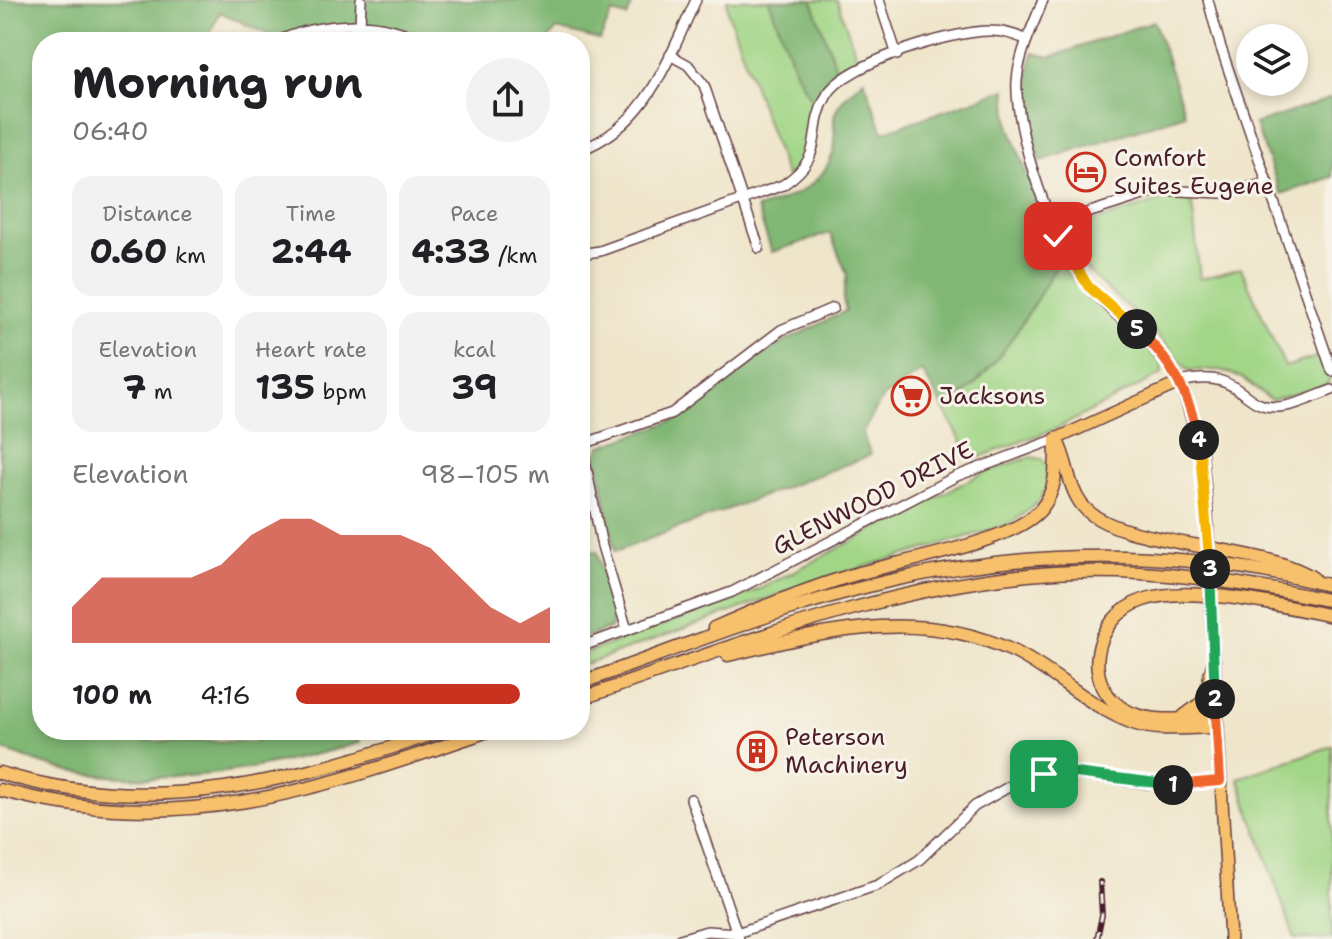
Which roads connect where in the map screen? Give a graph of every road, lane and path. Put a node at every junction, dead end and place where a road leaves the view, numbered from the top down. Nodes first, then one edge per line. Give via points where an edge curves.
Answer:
1 (361, 0) edge
2 (696, 0) edge
3 (879, 0) edge
4 (1043, 0) edge
5 (1208, 0) edge
6 (360, 28) junction
7 (303, 32) edge
8 (398, 32) edge
9 (1027, 40) junction
10 (670, 55) junction
11 (897, 55) junction
12 (590, 145) edge
13 (1268, 183) junction
14 (743, 201) junction
15 (1053, 224) junction
16 (759, 248) dead end
17 (590, 252) edge
18 (833, 308) dead end
19 (1332, 371) edge
20 (1181, 382) junction
21 (1332, 390) edge
22 (590, 438) edge
23 (1056, 439) junction
24 (590, 482) edge
25 (1327, 585) edge
26 (1332, 601) edge
27 (1332, 616) edge
28 (627, 630) junction
29 (590, 643) edge
30 (644, 660) junction
31 (1214, 660) junction
32 (655, 673) junction
33 (590, 679) edge
34 (590, 696) edge
35 (1178, 719) junction
36 (1217, 722) junction
37 (413, 740) edge
38 (462, 740) edge
39 (0, 773) edge
40 (1220, 781) junction
41 (0, 790) edge
42 (691, 799) dead end
43 (738, 936) edge
44 (680, 939) edge
45 (1230, 939) edge

1 - 6 street
2 - 10 street
3 - 11 street
4 - 9 street
5 - 13 street
6 - 7 street
6 - 8 street
9 - 11 street via 971,32
9 - 15 street via 1017,79 1019,117
10 - 12 street via 633,118
10 - 14 street via 699,74
11 - 14 street via 860,67 835,85 821,108 816,143 805,167 783,185
13 - 15 street via 1222,193 1159,190
13 - 19 street
14 - 16 street
14 - 17 street
15 - 20 street via 1088,286 1158,348
18 - 22 street via 781,330 672,413
20 - 21 street via 1214,377 1229,381 1255,401 1279,407
20 - 23 main road, GLENWOOD DRIVE
20 - 31 main road, bridge via 1201,449
23 - 25 highway via 1080,503 1102,522 1133,533 1264,558
23 - 28 street, GLENWOOD DRIVE via 957,476 771,575
23 - 30 highway via 1055,485 1028,522 802,592
24 - 28 street
25 - 30 highway via 1198,560 1072,556 1008,561 833,597
26 - 32 highway via 1167,574 1056,573 990,579 859,606
27 - 35 highway via 1189,595 1128,606 1099,641 1100,680 1119,707
28 - 29 street, GLENWOOD DRIVE
30 - 33 highway
31 - 35 highway via 1201,707
31 - 36 main road
32 - 34 highway
32 - 36 highway via 832,631 928,626 1011,650 1134,723 1173,728
35 - 36 highway
36 - 40 main road
37 - 39 highway via 308,774 187,794 105,793
38 - 41 highway via 362,775 250,803 186,810 108,810
40 - 43 street via 1149,784 1068,772 1019,781 975,806 898,874
40 - 45 main road
42 - 43 street
43 - 44 street via 707,931

